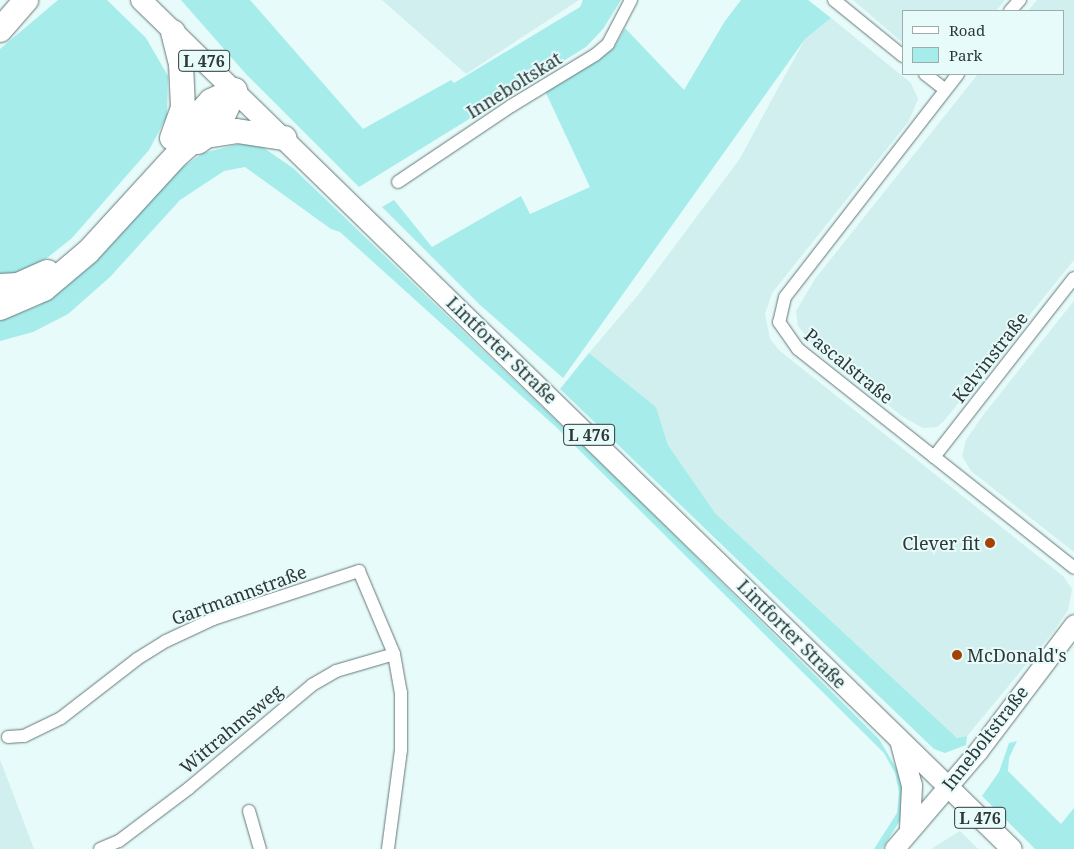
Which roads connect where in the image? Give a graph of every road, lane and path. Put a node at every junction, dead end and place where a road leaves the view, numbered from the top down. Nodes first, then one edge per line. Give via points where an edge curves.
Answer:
1 (20, 0) edge
2 (26, 0) edge
3 (141, 0) edge
4 (631, 0) edge
5 (834, 0) edge
6 (1020, 0) edge
7 (1011, 10) edge
8 (0, 17) edge
9 (0, 30) edge
10 (173, 32) junction
11 (902, 55) edge
12 (926, 75) edge
13 (957, 75) edge
14 (944, 89) junction
15 (234, 90) junction
16 (284, 138) junction
17 (173, 152) junction
18 (398, 182) dead end
19 (1074, 278) edge
20 (0, 286) edge
21 (0, 308) edge
22 (934, 457) junction
23 (1074, 568) edge
24 (1074, 624) edge
25 (394, 654) junction
26 (8, 737) dead end
27 (900, 742) junction
28 (947, 787) junction
29 (249, 811) dead end
30 (910, 828) junction
31 (100, 849) edge
32 (260, 849) edge
33 (388, 849) edge
34 (894, 849) edge
35 (1012, 849) edge

1 - 8 highway
2 - 9 highway
3 - 10 main road, Lintforter Straße / L 476
4 - 18 street, Inneboltskat via 608,44
5 - 11 street
6 - 7 street
10 - 15 main road, Lintforter Straße / L 476
10 - 17 highway via 181,64 183,108
12 - 14 street
13 - 14 street, Pascalstraße
14 - 22 street, Pascalstraße via 785,297 779,322 798,349
15 - 16 main road, Lintforter Straße / L 476
15 - 17 highway via 224,114
16 - 17 highway via 237,131 206,136
16 - 27 main road, Lintforter Straße / L 476
17 - 20 highway via 75,252 54,269 18,285
17 - 21 highway via 88,252 44,289
19 - 22 street, Kelvinstraße
22 - 23 street, Pascalstraße
24 - 28 street, Inneboltstraße
25 - 26 street, Gartmannstraße via 359,571 213,619 166,641 102,684 61,718 24,736
25 - 31 street, Wittrahmsweg via 336,671 312,685 189,788 118,841
25 - 33 street via 401,692 401,750
27 - 28 main road, Lintforter Straße / L 476
27 - 30 main road via 912,786
28 - 30 street, Inneboltstraße
28 - 35 main road, Lintforter Straße / L 476
29 - 32 street
30 - 34 street, Inneboltstraße

